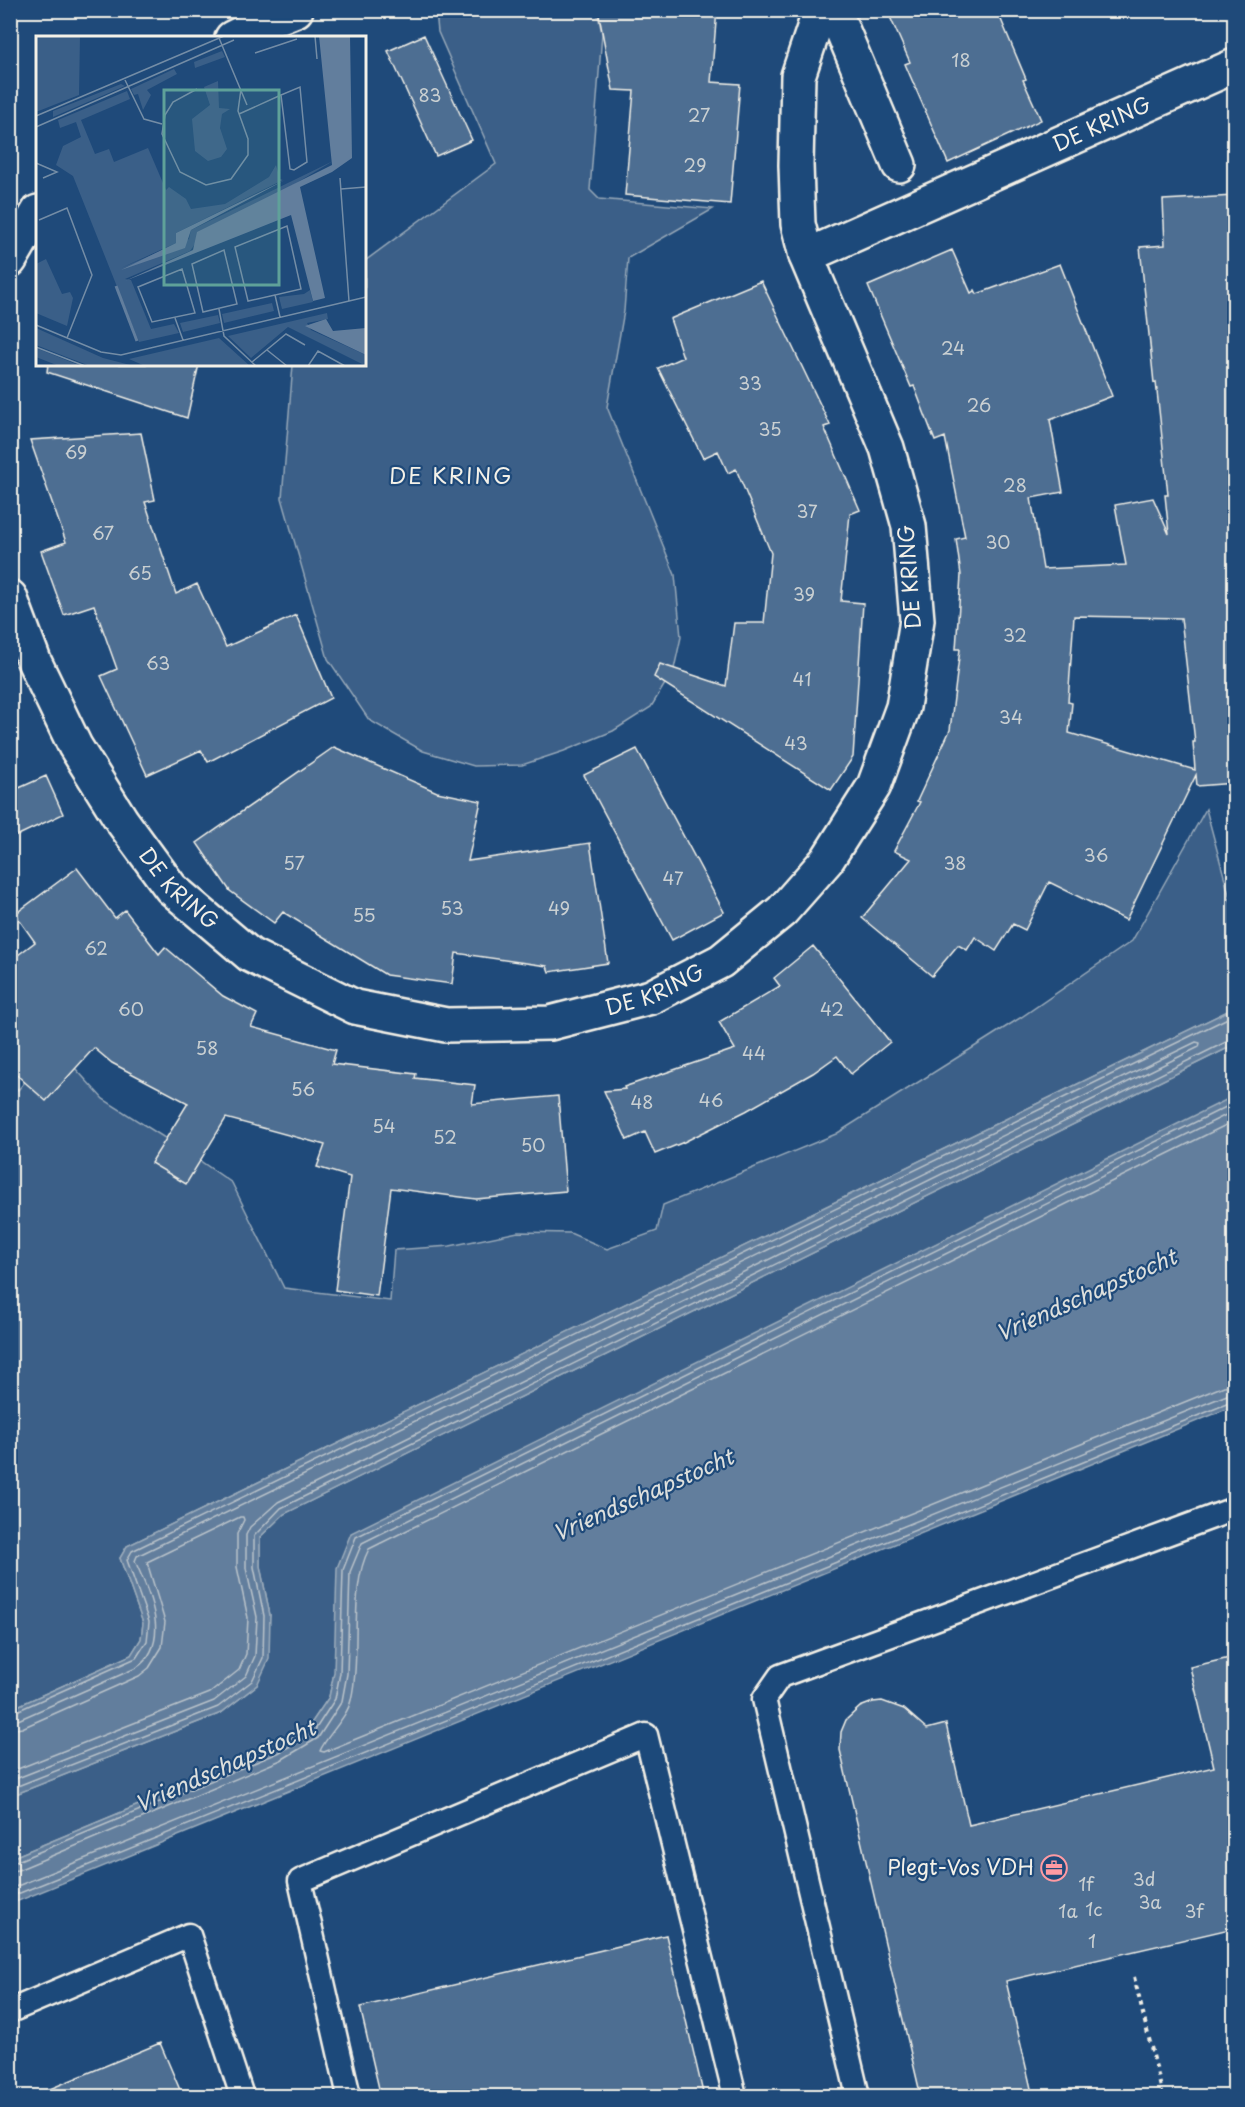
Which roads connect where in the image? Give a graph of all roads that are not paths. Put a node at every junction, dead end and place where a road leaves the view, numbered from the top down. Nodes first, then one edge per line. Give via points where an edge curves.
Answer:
1 (296, 10) edge
2 (820, 10) edge
3 (834, 10) edge
4 (236, 36) edge
5 (1234, 66) edge
6 (899, 165) dead end
7 (36, 215) edge
8 (806, 256) junction
9 (10, 260) edge
10 (10, 597) edge
11 (1234, 1509) edge
12 (10, 2011) edge
13 (242, 2097) edge
14 (349, 2097) edge
15 (735, 2097) edge
16 (858, 2097) edge

1 - 4 street
2 - 8 street, DE KRING via 798,76 798,224
3 - 6 street
5 - 8 street, DE KRING
7 - 9 street
8 - 10 street, DE KRING via 887,448 909,526 917,620 903,707 874,786 827,860 782,911 721,961 651,997 550,1023 446,1025 355,1007 250,955 171,888 122,821 75,746 34,660
11 - 16 lane via 780,1676 764,1699
12 - 13 lane via 189,1935
14 - 15 lane via 300,1881 646,1735

